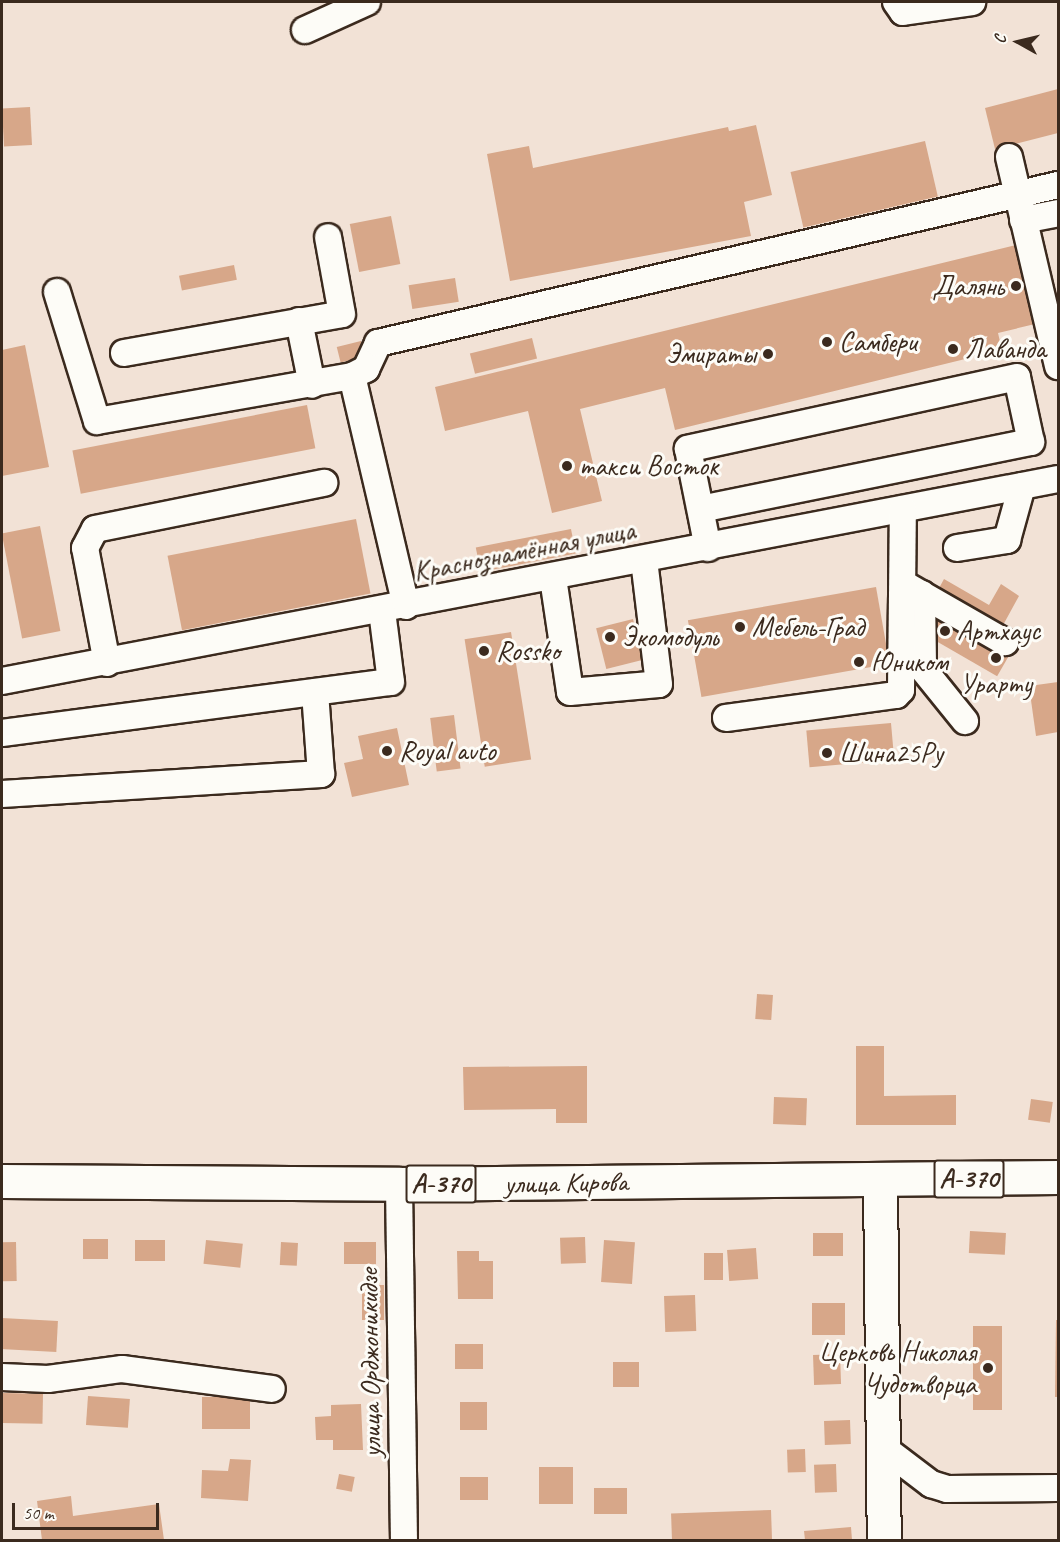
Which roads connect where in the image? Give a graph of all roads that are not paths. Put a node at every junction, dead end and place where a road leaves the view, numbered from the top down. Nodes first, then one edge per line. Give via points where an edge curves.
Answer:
1 (367, 2) edge
2 (896, 2) edge
3 (970, 2) edge
4 (304, 30) dead end
5 (1009, 157) dead end
6 (1059, 185) edge
7 (1016, 193) junction
8 (1059, 213) edge
9 (1023, 220) junction
10 (328, 237) dead end
11 (57, 292) dead end
12 (299, 321) junction
13 (124, 353) dead end
14 (1059, 366) edge
15 (351, 376) junction
16 (312, 385) junction
17 (927, 463) junction
18 (1059, 479) edge
19 (324, 483) dead end
20 (1022, 486) junction
21 (932, 504) junction
22 (701, 509) junction
23 (903, 509) junction
24 (708, 548) junction
25 (957, 548) dead end
26 (644, 560) junction
27 (553, 578) junction
28 (913, 589) junction
29 (394, 608) junction
30 (1005, 642) dead end
31 (107, 663) junction
32 (2, 681) edge
33 (315, 692) junction
34 (726, 718) dead end
35 (965, 721) dead end
36 (2, 733) edge
37 (2, 794) edge
38 (1059, 1178) edge
39 (880, 1180) junction
40 (2, 1181) edge
41 (399, 1184) junction
42 (2, 1377) edge
43 (272, 1389) dead end
44 (885, 1449) junction
45 (1059, 1488) edge
46 (404, 1540) edge
47 (884, 1540) edge

1 - 4 street
2 - 3 street via 903,12
5 - 7 street
6 - 7 street
7 - 9 street
7 - 15 street via 378,343 366,369
8 - 9 street
9 - 14 street
10 - 12 street via 342,314
11 - 16 street via 97,421
12 - 13 street
12 - 16 street
15 - 16 street
15 - 29 street
17 - 21 street
17 - 22 street
17 - 22 street via 1031,442 1017,377 688,448
18 - 20 street, Краснознамённая улица
19 - 31 street via 95,529 85,548
20 - 21 street, Краснознамённая улица
20 - 25 street via 1007,540
21 - 23 street, Краснознамённая улица
22 - 24 street
23 - 24 street, Краснознамённая улица
23 - 28 street
24 - 26 street, Краснознамённая улица
26 - 27 street, Краснознамённая улица
26 - 27 street via 659,684 570,692
27 - 29 street, Краснознамённая улица
28 - 30 street
28 - 34 street via 903,683 896,695
28 - 35 street via 923,669
29 - 31 street, Краснознамённая улица
29 - 33 street via 391,682
31 - 32 street, Краснознамённая улица
33 - 36 street
33 - 37 street via 321,774
38 - 39 highway, улица Кирова / А-370
39 - 41 highway, улица Кирова / А-370
39 - 44 highway
40 - 41 highway, улица Кирова / А-370
41 - 46 street, улица Орджоникидзе
42 - 43 street via 48,1379 122,1369
44 - 45 street via 931,1485 946,1489
44 - 47 highway

